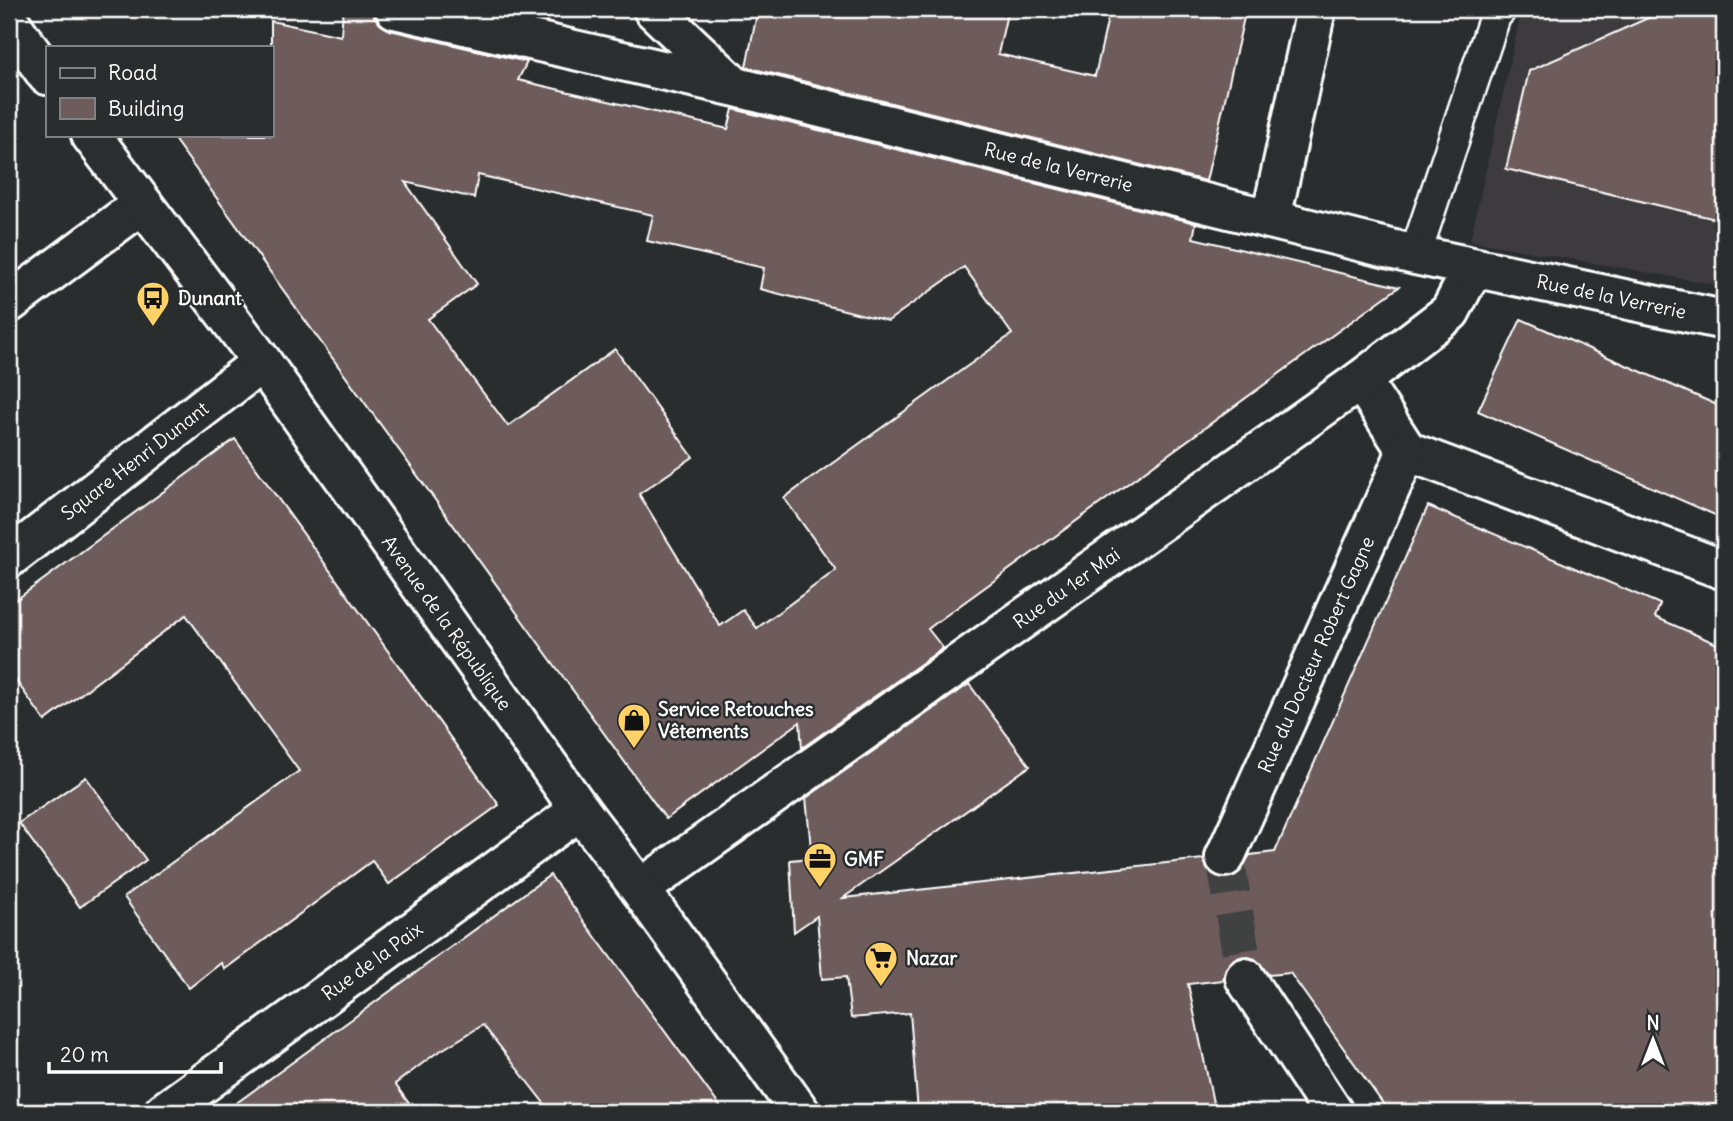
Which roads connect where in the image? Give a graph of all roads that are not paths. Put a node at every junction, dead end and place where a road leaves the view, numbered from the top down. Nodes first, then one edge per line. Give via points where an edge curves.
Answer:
1 (395, 9) edge
2 (653, 9) edge
3 (1316, 9) edge
4 (1501, 9) edge
5 (9, 21) edge
6 (46, 74) edge
7 (736, 87) junction
8 (92, 136) edge
9 (142, 205) junction
10 (1271, 219) junction
11 (1415, 255) junction
12 (1473, 268) junction
13 (9, 303) edge
14 (1724, 320) edge
15 (262, 362) junction
16 (1362, 380) junction
17 (1406, 451) junction
18 (9, 558) edge
19 (1724, 570) edge
20 (580, 810) junction
21 (1225, 857) tunnel mouth
22 (640, 889) junction
23 (1245, 978) tunnel mouth
24 (164, 1112) edge
25 (800, 1112) edge
26 (1333, 1112) edge

1 - 7 street, Rue de la Verrerie
2 - 7 street
3 - 10 street
4 - 11 lane
5 - 6 street
7 - 10 street, Rue de la Verrerie
8 - 9 street, Avenue de la République
9 - 13 street
9 - 15 street, Avenue de la République
10 - 11 street, Rue de la Verrerie
11 - 12 street, Rue de la Verrerie
12 - 14 street, Rue de la Verrerie
12 - 16 street, Rue du 1er Mai via 1450,312
15 - 18 street, Square Henri Dunant
15 - 20 street, Avenue de la République
16 - 17 street
16 - 22 street, Rue du 1er Mai
17 - 19 street
17 - 21 street, Rue du Docteur Robert Gagne
20 - 22 street, Avenue de la République
20 - 24 street, Rue de la Paix
22 - 25 street, Avenue de la République
23 - 26 street

